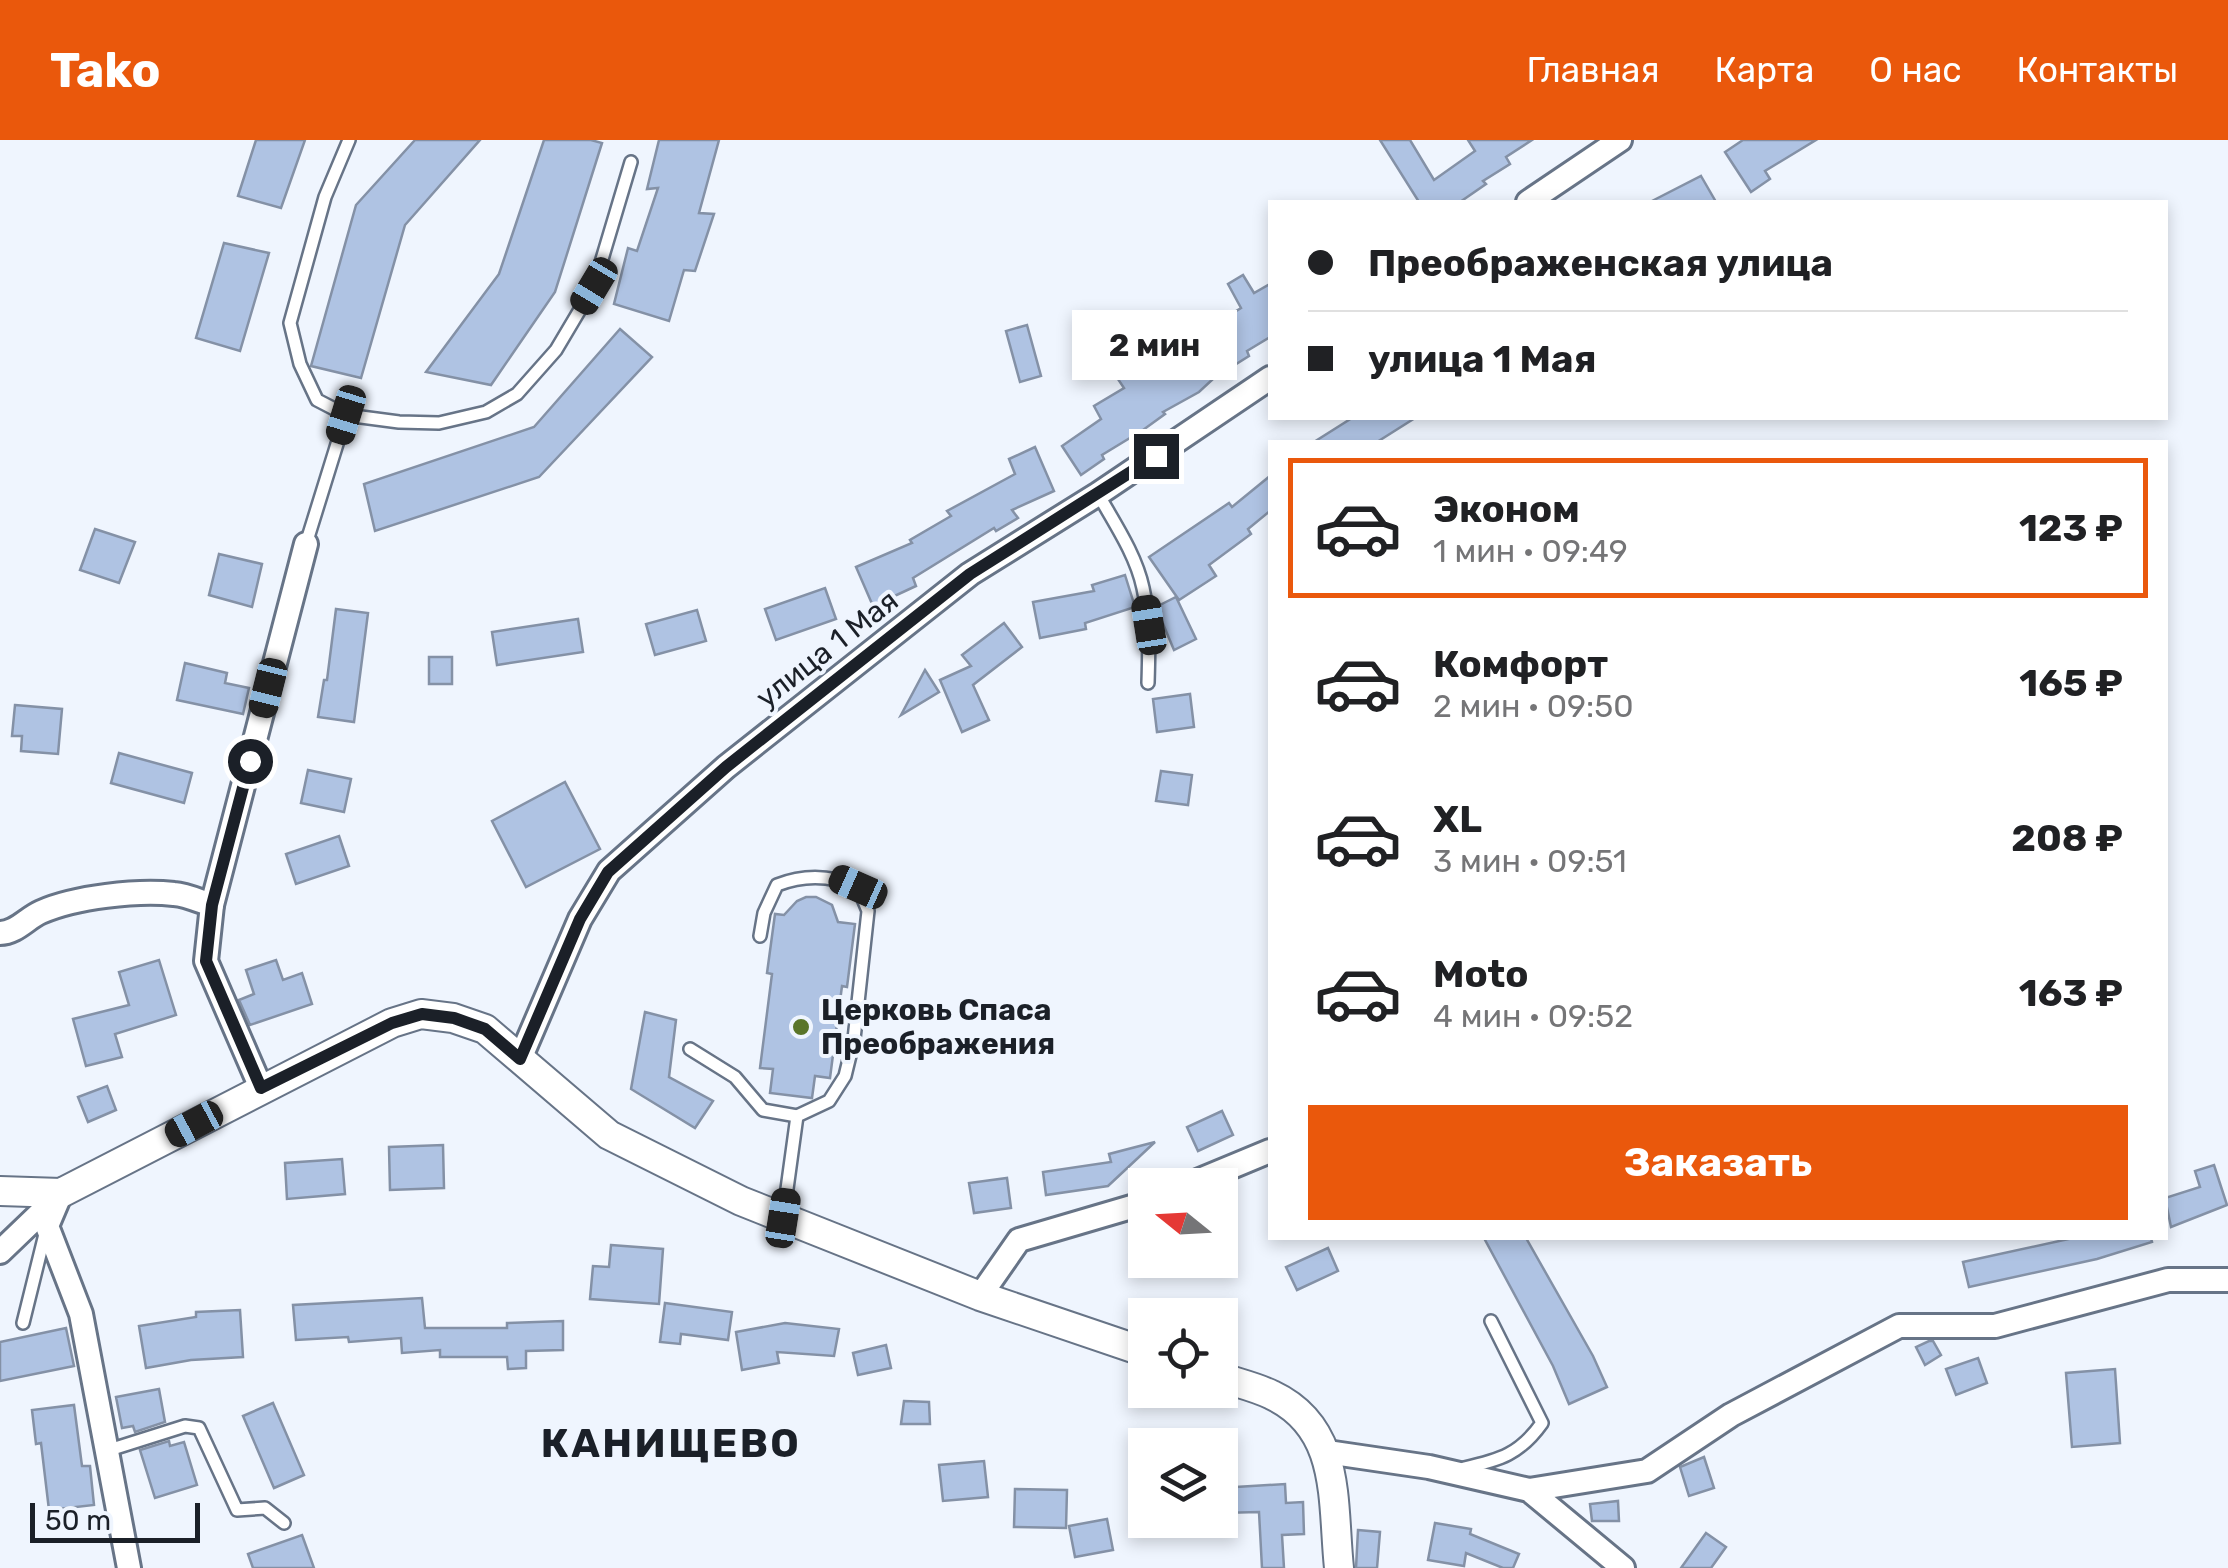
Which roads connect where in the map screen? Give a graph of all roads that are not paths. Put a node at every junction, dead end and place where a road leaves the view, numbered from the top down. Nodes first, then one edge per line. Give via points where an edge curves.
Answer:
1 (348, 140) edge
2 (1620, 140) edge
3 (631, 162) dead end
4 (1531, 200) edge
5 (1268, 379) edge
6 (346, 415) junction
7 (1098, 494) junction
8 (306, 544) joint
9 (1148, 683) dead end
10 (212, 905) junction
11 (0, 934) edge
12 (760, 936) dead end
13 (690, 1049) dead end
14 (520, 1059) junction
15 (261, 1088) junction
16 (798, 1116) junction
17 (1268, 1152) edge
18 (1229, 1168) edge
19 (0, 1191) edge
20 (61, 1194) junction
21 (1128, 1208) edge
22 (783, 1218) junction
23 (47, 1226) junction
24 (0, 1252) edge
25 (2228, 1280) edge
26 (980, 1296) junction
27 (1491, 1321) dead end
28 (22, 1322) dead end
29 (1128, 1346) edge
30 (1238, 1384) edge
31 (106, 1451) junction
32 (1327, 1452) junction
33 (1450, 1472) junction
34 (1529, 1490) junction
35 (284, 1523) dead end
36 (128, 1568) edge
37 (1339, 1568) edge
38 (1624, 1568) edge

1 - 6 lane via 290,324 317,400
2 - 4 street
3 - 6 lane via 594,286 556,350 517,394 486,412 439,423
5 - 7 street, улица 1 Мая
6 - 8 lane
7 - 9 lane via 1143,585
7 - 14 street, улица 1 Мая via 970,574 726,767 608,872 580,919
8 - 10 street
10 - 11 street via 153,892 75,902
10 - 15 street via 206,961
12 - 16 lane via 777,885 794,878 835,877 858,887 868,911 845,1076 829,1100
13 - 16 lane via 736,1077 763,1110
14 - 15 street via 485,1029 422,1014
14 - 22 street via 609,1135
15 - 20 street
16 - 22 lane
17 - 18 street
19 - 20 street
20 - 23 street
20 - 24 street
21 - 26 street via 1018,1240
22 - 26 street
23 - 28 lane
23 - 31 street via 81,1314
25 - 34 street via 2168,1280 1995,1326 1899,1326 1731,1415 1646,1471
26 - 29 street
27 - 33 lane via 1542,1423 1527,1444 1496,1461
30 - 32 street via 1308,1418
31 - 35 lane via 186,1426 199,1428 238,1510 265,1508
31 - 36 street
32 - 33 street
32 - 37 street
33 - 34 street
34 - 38 street

